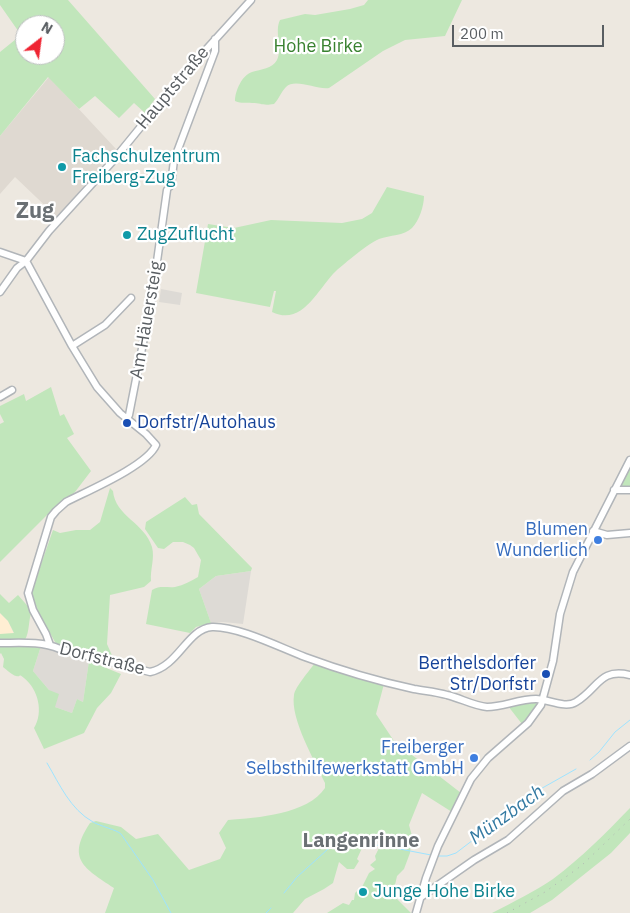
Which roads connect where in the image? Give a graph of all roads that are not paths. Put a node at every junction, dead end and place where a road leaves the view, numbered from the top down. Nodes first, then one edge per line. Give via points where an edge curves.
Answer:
1 (251, 0) edge
2 (215, 39) junction
3 (0, 252) edge
4 (26, 261) junction
5 (0, 292) edge
6 (132, 298) dead end
7 (72, 346) junction
8 (12, 390) dead end
9 (0, 397) edge
10 (127, 420) junction
11 (630, 460) edge
12 (614, 490) junction
13 (630, 490) edge
14 (593, 531) junction
15 (630, 533) edge
16 (0, 643) edge
17 (50, 645) junction
18 (630, 675) edge
19 (543, 700) junction
20 (630, 746) edge
21 (420, 897) junction
22 (416, 913) edge

1 - 2 street, Hauptstraße
2 - 4 street, Hauptstraße
2 - 10 street, Am Häuersteig via 215,51 174,160 152,298
3 - 4 street
4 - 5 street, Hauptstraße
4 - 7 street, Dorfstraße
6 - 7 street via 106,325
7 - 10 street, Dorfstraße via 101,393
8 - 9 street
10 - 17 street, Dorfstraße via 152,439 156,445 151,453 139,463 66,502 48,523 28,593
11 - 12 street
12 - 13 street
12 - 14 street
14 - 15 street
14 - 19 street via 573,572 560,614
16 - 17 street
17 - 19 street, Dorfstraße via 150,672 169,664 202,630 221,628 359,675 482,706
18 - 19 street, Dorfstraße via 608,674 570,704
19 - 21 street via 528,723 488,758 471,779 438,846
20 - 21 street via 563,791 508,840
21 - 22 street

